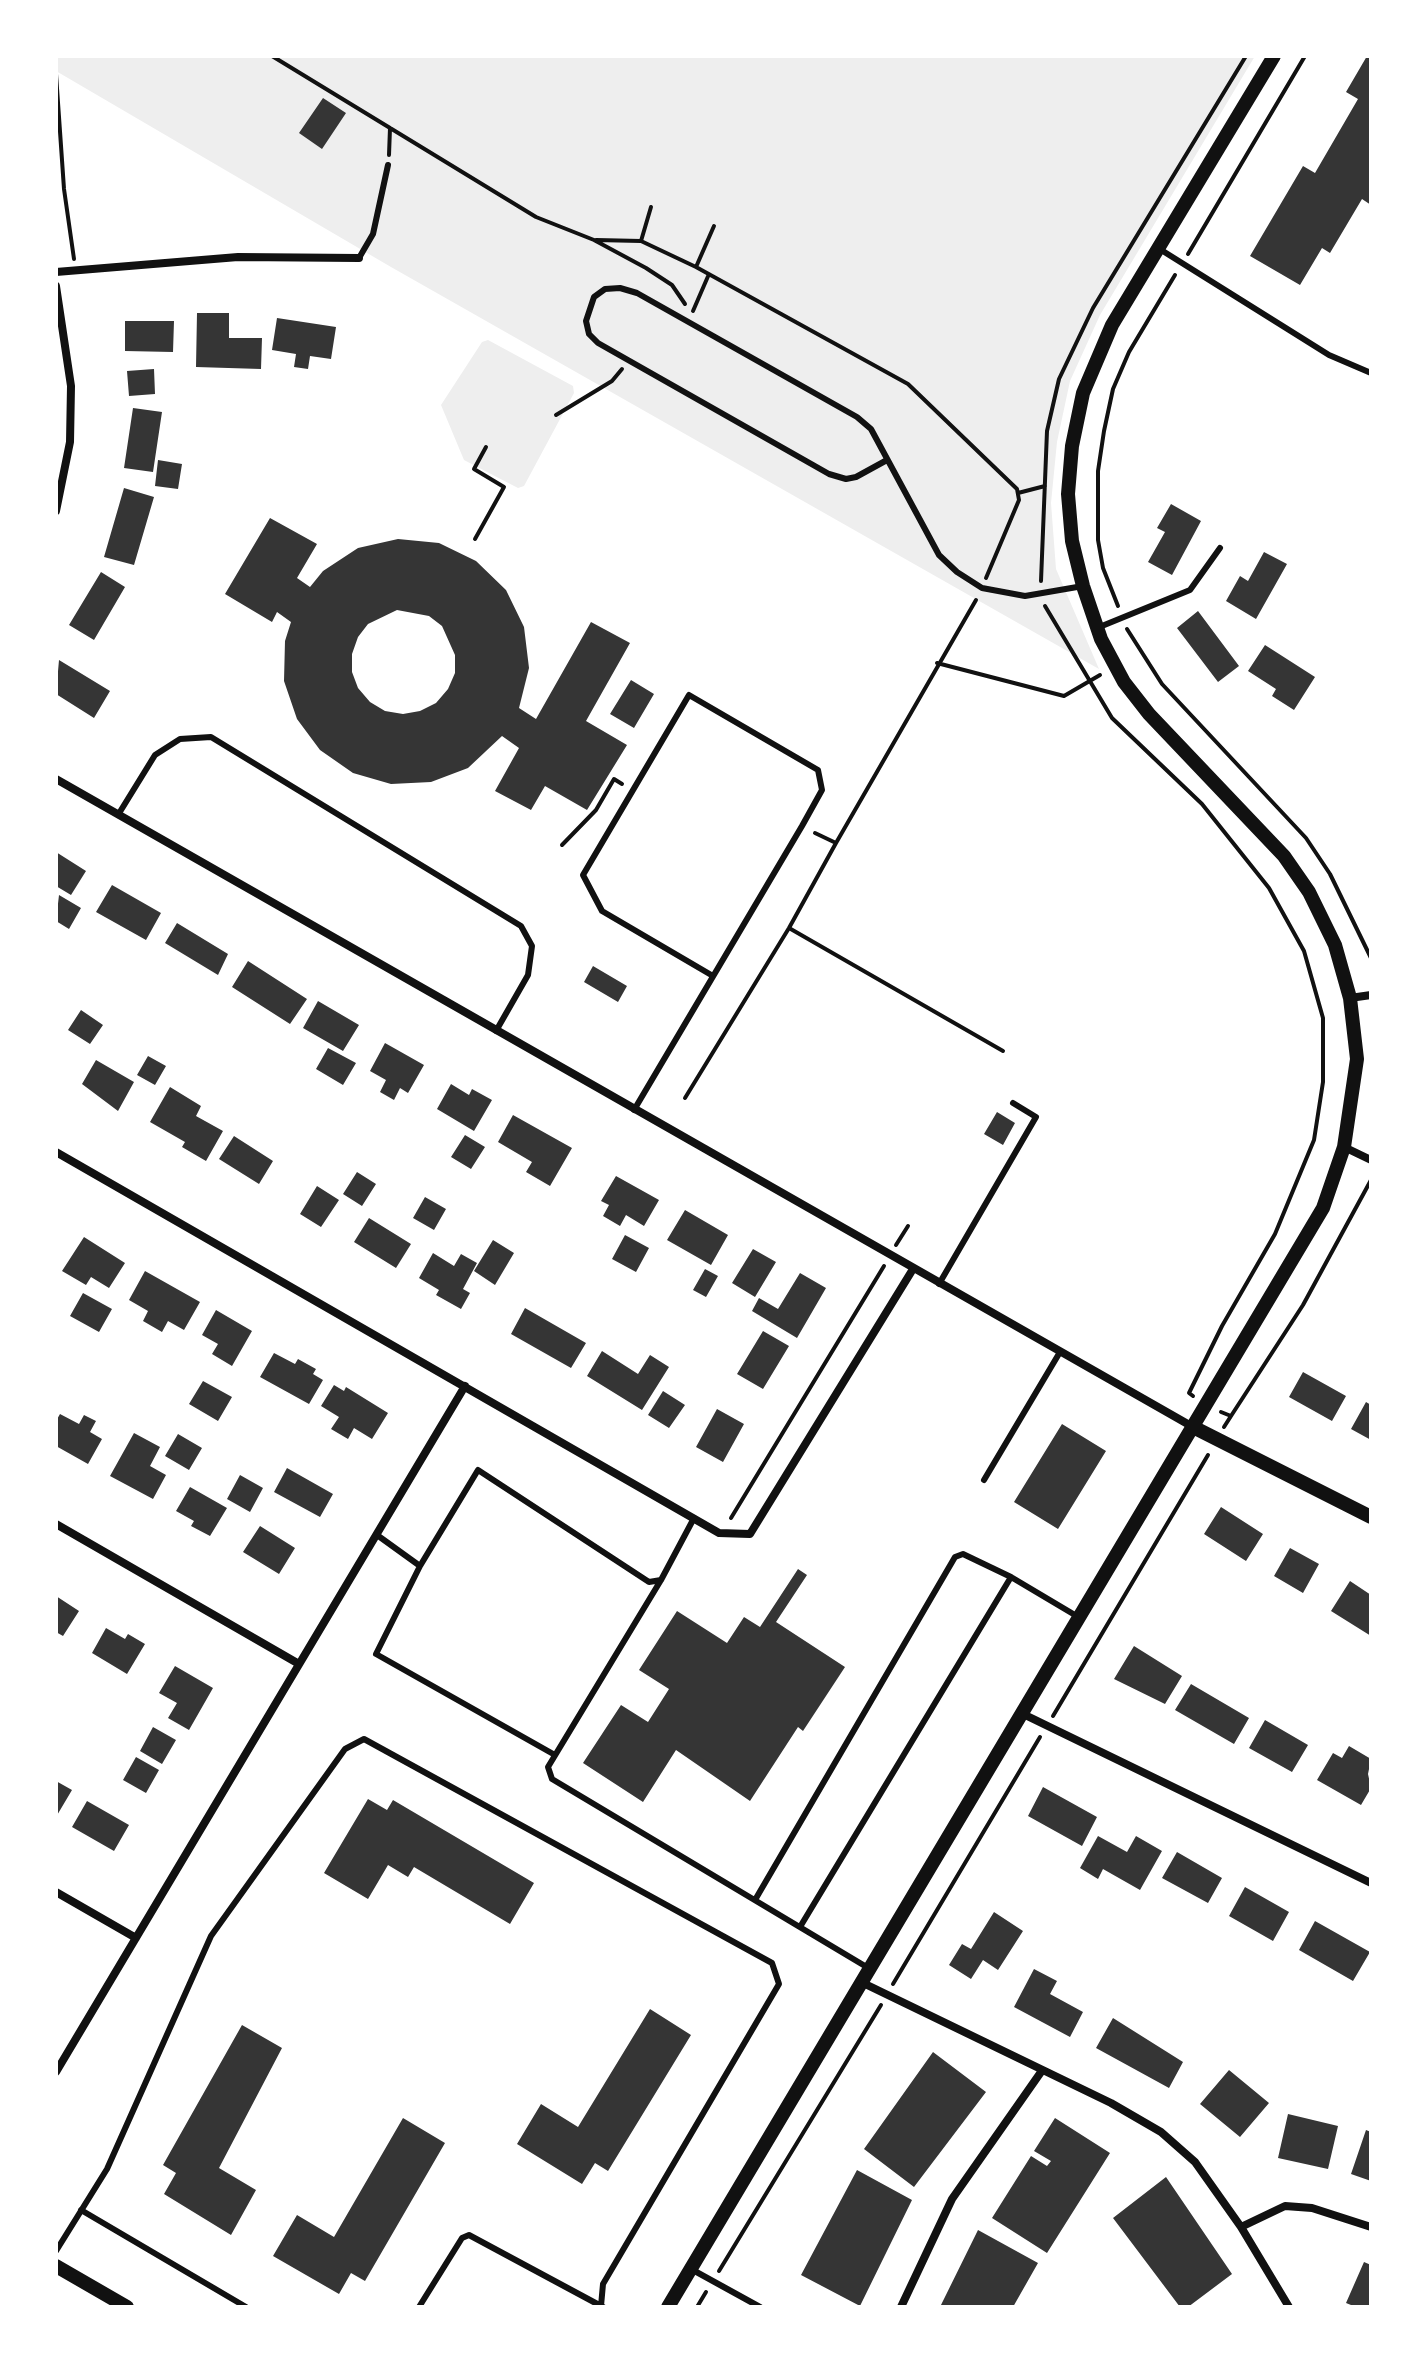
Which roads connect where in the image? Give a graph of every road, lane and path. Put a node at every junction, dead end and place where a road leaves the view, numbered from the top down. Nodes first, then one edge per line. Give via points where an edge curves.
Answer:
1 (272, 56) edge
2 (1274, 56) edge
3 (1305, 56) edge
4 (56, 74) edge
5 (390, 128) junction
6 (388, 165) joint
7 (651, 207) dead end
8 (714, 226) dead end
9 (594, 240) junction
10 (641, 241) junction
11 (1158, 248) junction
12 (359, 258) joint
13 (1183, 261) junction
14 (696, 267) junction
15 (75, 270) junction
16 (56, 272) edge
17 (709, 274) junction
18 (56, 286) edge
19 (687, 321) junction
20 (629, 361) junction
21 (1371, 373) edge
22 (556, 415) dead end
23 (486, 447) dead end
24 (887, 460) junction
25 (1045, 486) dead end
26 (1018, 493) junction
27 (56, 511) edge
28 (475, 539) dead end
29 (1220, 548) dead end
30 (1083, 586) junction
31 (982, 588) junction
32 (1122, 616) junction
33 (1097, 628) junction
34 (937, 663) junction
35 (56, 779) edge
36 (632, 790) junction
37 (118, 815) junction
38 (802, 826) junction
39 (836, 843) junction
40 (562, 845) dead end
41 (789, 928) junction
42 (1371, 958) edge
43 (713, 976) junction
44 (1371, 995) edge
45 (1350, 998) junction
46 (496, 1031) junction
47 (1003, 1051) dead end
48 (685, 1098) dead end
49 (1013, 1103) dead end
50 (634, 1110) junction
51 (1344, 1147) junction
52 (56, 1152) edge
53 (1371, 1160) edge
54 (1371, 1180) edge
55 (908, 1226) dead end
56 (890, 1256) junction
57 (913, 1269) junction
58 (939, 1284) junction
59 (1060, 1352) junction
60 (465, 1386) junction
61 (1207, 1405) junction
62 (1231, 1416) junction
63 (1193, 1427) junction
64 (1215, 1440) junction
65 (984, 1480) dead end
66 (1371, 1517) edge
67 (694, 1518) junction
68 (56, 1524) edge
69 (719, 1533) junction
70 (377, 1535) junction
71 (420, 1566) junction
72 (1011, 1577) junction
73 (661, 1580) junction
74 (1081, 1618) junction
75 (299, 1664) junction
76 (1023, 1714) junction
77 (1048, 1724) junction
78 (555, 1755) junction
79 (1371, 1883) edge
80 (56, 1892) edge
81 (755, 1900) junction
82 (800, 1927) junction
83 (136, 1938) junction
84 (866, 1976) junction
85 (886, 1996) junction
86 (56, 2072) edge
87 (1041, 2072) junction
88 (81, 2210) junction
89 (1241, 2227) junction
90 (1371, 2227) edge
91 (56, 2251) edge
92 (56, 2266) edge
93 (691, 2269) junction
94 (713, 2282) junction
95 (602, 2306) edge
96 (127, 2307) edge
97 (246, 2307) edge
98 (419, 2307) edge
99 (668, 2307) edge
100 (697, 2307) edge
101 (760, 2307) edge
102 (901, 2307) edge
103 (1289, 2307) edge

1 - 5 path
2 - 11 street
3 - 13 path
4 - 15 path
5 - 6 path
5 - 9 path via 536,217
6 - 12 lane via 373,234
7 - 10 path
8 - 14 path
9 - 10 path
9 - 19 path via 672,285 685,302
10 - 14 path
11 - 13 lane
11 - 30 street via 1112,325 1083,393 1068,494
12 - 15 street via 238,257
13 - 21 lane via 1329,355
13 - 32 path via 1129,352 1113,389 1104,431 1098,540
14 - 17 path
15 - 16 street
17 - 19 path
17 - 26 path via 908,384
18 - 27 street via 71,386 70,442
19 - 20 lane via 637,293 605,289 594,297 586,321 589,334
19 - 24 lane via 857,417 871,429
20 - 22 path via 612,381
20 - 24 lane via 829,474 856,477
23 - 28 path via 474,469 504,487
24 - 31 lane via 939,555
25 - 26 path
26 - 31 path
29 - 32 lane via 1190,590
30 - 31 lane via 1025,596
30 - 33 street
31 - 34 path
32 - 33 lane
32 - 42 path via 1162,684 1306,838
33 - 45 street via 1124,682 1149,714 1256,823 1309,892 1335,945
34 - 39 path
34 - 61 path via 1064,696 1089,681 1112,718 1237,845 1269,888 1309,964 1323,1018 1323,1082 1314,1140 1275,1234 1189,1393
35 - 37 street
36 - 38 lane via 689,695 818,770 822,790
36 - 40 path via 614,779 596,810
36 - 43 lane via 583,875 602,911
37 - 46 street
37 - 46 lane via 155,755 180,739 211,737 521,926 532,946 528,975
38 - 39 path
38 - 43 lane
39 - 41 path
41 - 47 path
41 - 48 path
43 - 50 lane
44 - 45 street
45 - 51 street via 1357,1059
46 - 50 street
49 - 58 lane via 1036,1117
50 - 56 street
51 - 53 street
51 - 61 street via 1323,1208
52 - 60 street
54 - 62 path via 1303,1305
55 - 56 path
56 - 57 street
56 - 69 path
57 - 58 street
57 - 69 street via 750,1534
58 - 59 street
59 - 63 street
59 - 65 lane
60 - 67 street
60 - 70 street
61 - 62 path
61 - 63 street
62 - 64 path
63 - 64 street
63 - 74 street
64 - 66 street
64 - 77 path
67 - 69 street
67 - 73 lane
68 - 75 street
70 - 71 lane
70 - 75 street
71 - 73 lane via 478,1470 649,1582
71 - 78 lane via 376,1654
72 - 74 lane
72 - 81 lane via 963,1554 955,1557
72 - 82 lane
73 - 78 lane
74 - 76 street
75 - 83 street
76 - 77 street
76 - 84 street
77 - 79 street
77 - 85 path
78 - 81 lane via 548,1767 552,1779
80 - 83 street
81 - 82 lane
82 - 84 lane
83 - 86 street
84 - 85 street
84 - 93 street
85 - 87 street
85 - 94 path
87 - 89 street via 1161,2132 1195,2162
87 - 102 street via 952,2199
88 - 91 lane
88 - 95 lane via 107,2169 211,1936 345,1749 364,1739 772,1963 779,1984 603,2284
88 - 97 lane
89 - 90 street via 1285,2206 1312,2208
89 - 103 street
92 - 96 street
93 - 94 lane
93 - 99 street
94 - 100 path
94 - 101 lane
95 - 98 lane via 469,2235 462,2238

